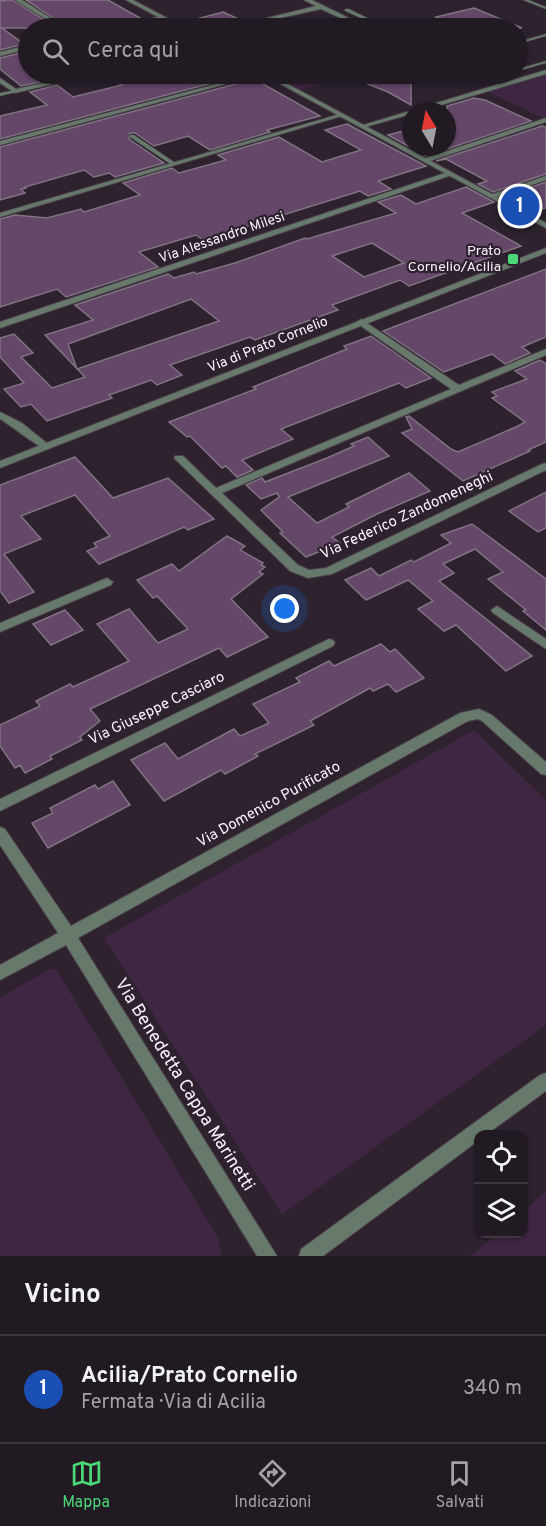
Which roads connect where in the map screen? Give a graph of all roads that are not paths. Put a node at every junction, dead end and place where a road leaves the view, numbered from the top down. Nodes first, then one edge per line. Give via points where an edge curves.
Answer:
1 (18, 0) edge
2 (129, 0) edge
3 (307, 0) edge
4 (525, 0) edge
5 (321, 7) junction
6 (546, 8) edge
7 (347, 10) dead end
8 (47, 18) edge
9 (162, 18) edge
10 (273, 18) edge
11 (345, 18) edge
12 (364, 18) edge
13 (546, 35) edge
14 (528, 40) edge
15 (18, 50) edge
16 (0, 54) edge
17 (546, 62) edge
18 (528, 67) edge
19 (546, 72) edge
20 (528, 77) edge
21 (0, 80) edge
22 (47, 84) edge
23 (224, 84) edge
24 (282, 84) edge
25 (505, 84) edge
26 (15, 91) junction
27 (0, 95) edge
28 (444, 102) edge
29 (402, 114) edge
30 (342, 115) junction
31 (546, 120) edge
32 (363, 126) junction
33 (132, 136) dead end
34 (0, 143) edge
35 (424, 160) junction
36 (174, 164) junction
37 (451, 174) junction
38 (546, 178) edge
39 (491, 196) junction
40 (0, 215) edge
41 (546, 226) edge
42 (546, 250) edge
43 (361, 322) junction
44 (0, 325) edge
45 (546, 352) edge
46 (458, 389) junction
47 (0, 415) edge
48 (45, 447) junction
49 (179, 458) dead end
50 (0, 465) edge
51 (546, 466) edge
52 (216, 492) junction
53 (107, 582) dead end
54 (497, 610) dead end
55 (0, 628) edge
56 (328, 643) dead end
57 (546, 645) edge
58 (546, 770) edge
59 (0, 805) edge
60 (0, 833) edge
61 (68, 935) junction
62 (0, 973) edge
63 (546, 1081) edge
64 (268, 1256) edge
65 (308, 1256) edge

1 - 8 street
2 - 9 street
3 - 5 street
4 - 6 lane
5 - 10 street
5 - 11 street
7 - 12 lane
13 - 14 lane
15 - 16 street
17 - 18 lane
19 - 20 street
21 - 26 street
22 - 26 street
23 - 34 street
24 - 30 street
25 - 28 street
26 - 27 lane
29 - 32 street
30 - 32 street
30 - 36 street
31 - 35 street
32 - 35 street
33 - 36 lane
35 - 37 street
36 - 40 street
37 - 39 street
37 - 44 street, Via Alessandro Milesi
38 - 39 street
39 - 41 street
42 - 43 street, Via di Prato Cornelio
43 - 46 street
43 - 48 street, Via di Prato Cornelio
45 - 46 street
46 - 52 street
47 - 48 street via 18,424
48 - 50 street, Via di Prato Cornelio
49 - 52 street, Via Federico Zandomeneghi
51 - 52 street, Via Federico Zandomeneghi via 316,574 294,568
53 - 55 street
54 - 57 street
56 - 59 street, Via Giuseppe Casciaro
58 - 61 street, Via Domenico Purificato via 488,718 479,714 465,716
60 - 61 street, Via Benedetta Cappa Marinetti
61 - 62 street, Via Domenico Purificato
61 - 64 street, Via Benedetta Cappa Marinetti
63 - 65 street

